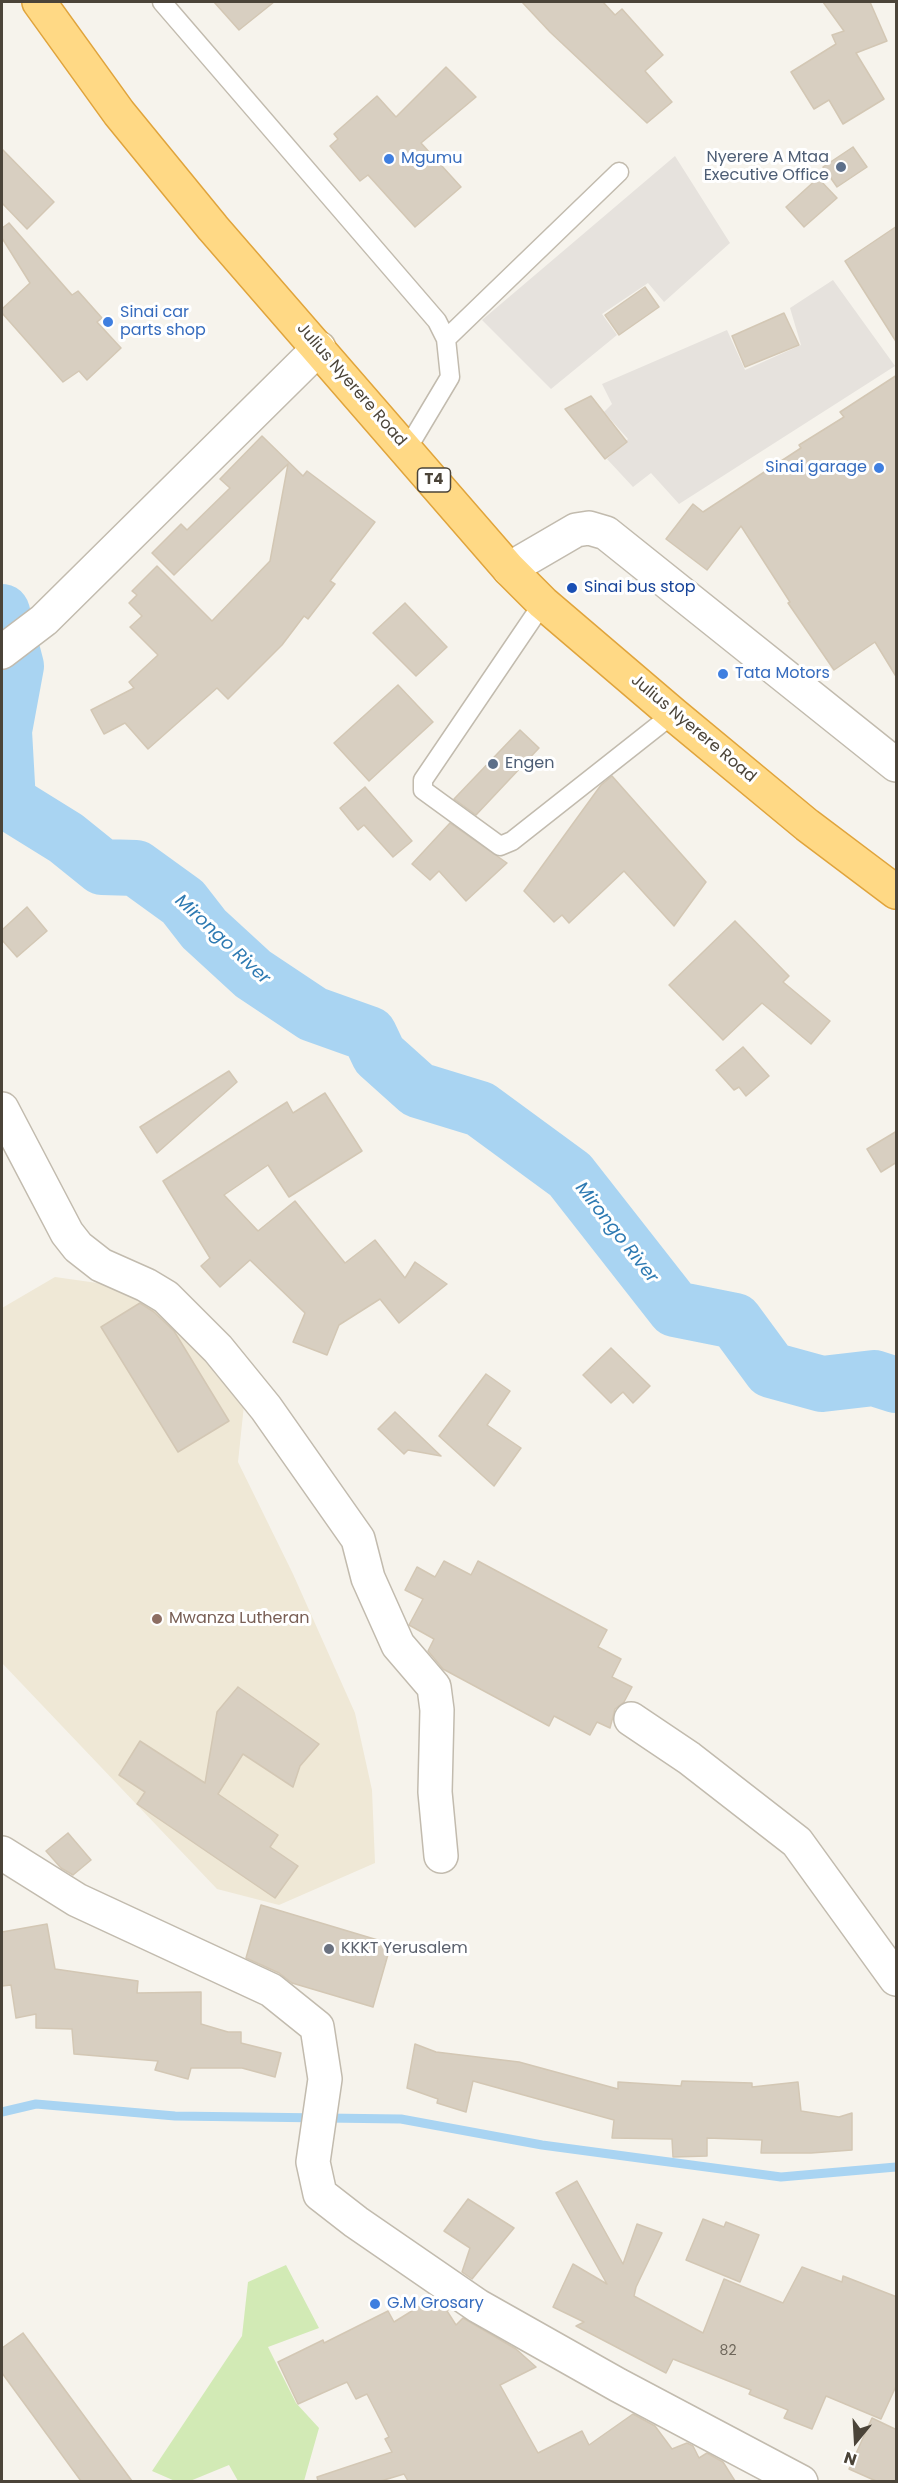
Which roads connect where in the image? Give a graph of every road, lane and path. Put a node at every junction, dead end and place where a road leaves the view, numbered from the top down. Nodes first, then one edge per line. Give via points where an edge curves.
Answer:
1 (39, 2) edge
2 (162, 2) edge
3 (619, 172) dead end
4 (446, 339) junction
5 (319, 348) junction
6 (407, 449) junction
7 (509, 568) junction
8 (543, 603) junction
9 (2, 652) edge
10 (673, 714) junction
11 (897, 765) edge
12 (897, 892) edge
13 (2, 1109) edge
14 (631, 1719) dead end
15 (2, 1853) edge
16 (441, 1856) dead end
17 (897, 1979) edge
18 (801, 2481) edge

1 - 5 highway, Julius Nyerere Road / T4 via 119,113
2 - 4 lane via 437,321
3 - 4 lane
4 - 6 lane via 450,377
5 - 6 highway, Julius Nyerere Road / T4
5 - 9 street via 44,620
6 - 7 highway, Julius Nyerere Road / T4
7 - 8 highway, Julius Nyerere Road / T4
7 - 11 street via 576,530 589,528 606,533
8 - 10 highway, Julius Nyerere Road / T4
8 - 10 lane via 423,780 423,790 500,846 512,841
10 - 12 highway, Julius Nyerere Road / T4 via 807,825
13 - 16 street via 78,1247 101,1265 166,1297 218,1349 266,1408 358,1539 368,1578 398,1645 434,1688 435,1792
14 - 17 street via 689,1758 797,1842
15 - 18 street via 77,1900 270,1990 316,2027 325,2079 313,2162 320,2194 478,2306

